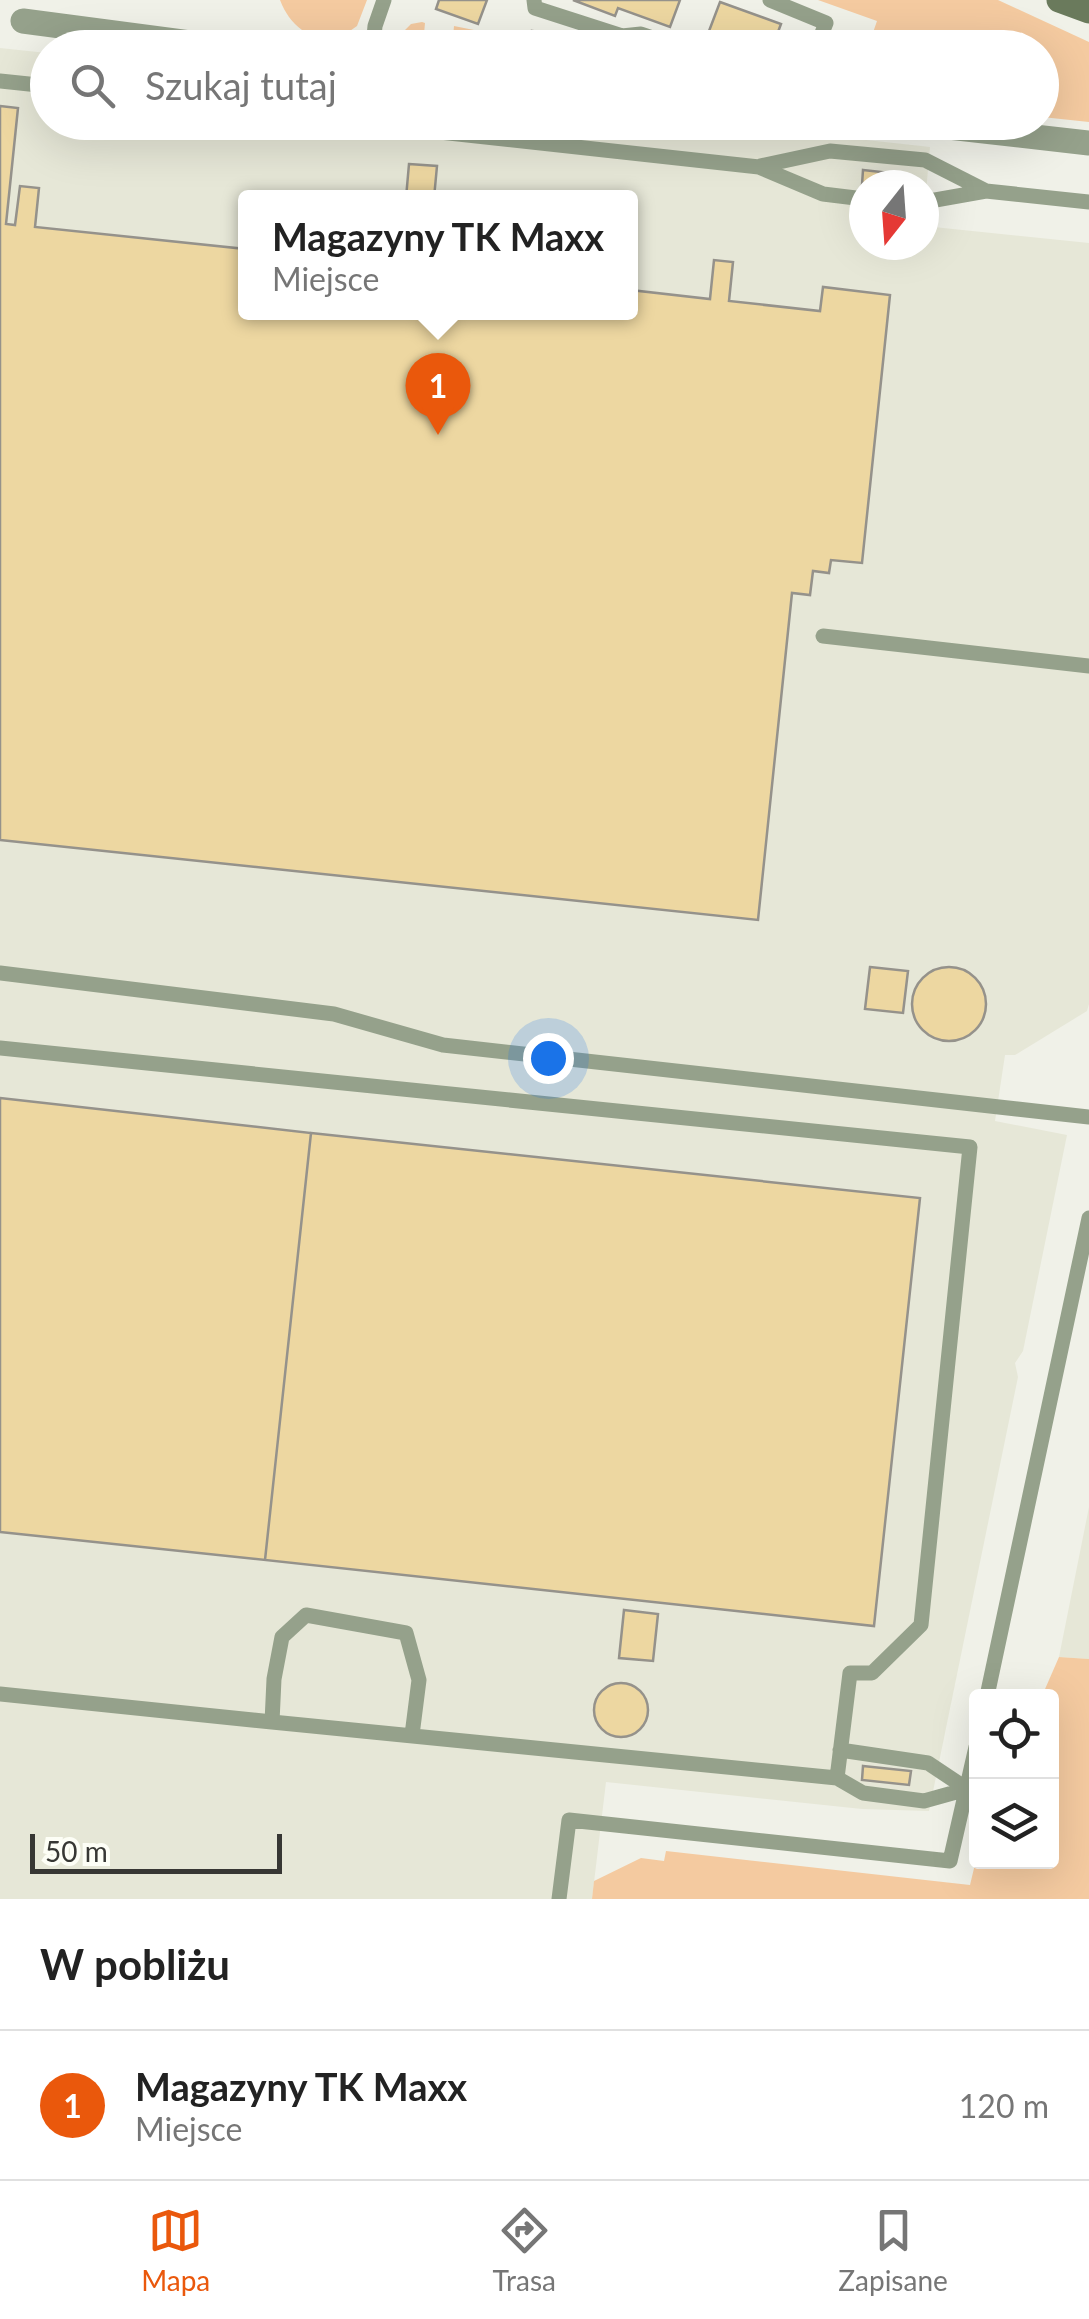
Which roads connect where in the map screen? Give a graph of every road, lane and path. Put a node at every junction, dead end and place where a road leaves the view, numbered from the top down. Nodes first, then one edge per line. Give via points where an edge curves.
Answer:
1 (384, 0) edge
2 (534, 0) edge
3 (770, 0) edge
4 (1059, 0) edge
5 (1088, 8) edge
6 (23, 21) dead end
7 (91, 30) edge
8 (375, 30) edge
9 (591, 30) edge
10 (823, 30) edge
11 (0, 81) edge
12 (30, 84) edge
13 (516, 140) edge
14 (1059, 140) edge
15 (1089, 143) edge
16 (759, 166) junction
17 (986, 192) junction
18 (849, 197) edge
19 (939, 200) edge
20 (1089, 202) edge
21 (823, 636) dead end
22 (1089, 666) edge
23 (0, 973) edge
24 (0, 1048) edge
25 (1089, 1117) edge
26 (1089, 1218) edge
27 (988, 1689) edge
28 (0, 1694) edge
29 (272, 1722) junction
30 (412, 1735) junction
31 (840, 1750) junction
32 (836, 1778) junction
33 (970, 1779) edge
34 (968, 1789) junction
35 (559, 1899) edge

1 - 8 lane
2 - 9 lane via 535,8
3 - 10 lane via 826,23
4 - 5 street
6 - 7 street
11 - 12 lane
13 - 16 lane
14 - 15 street
16 - 17 lane via 830,152 926,160
16 - 18 lane via 823,194
17 - 19 lane
17 - 20 lane
21 - 22 lane
23 - 25 lane via 334,1014 443,1045
24 - 31 lane via 970,1147 921,1625 872,1673 850,1672
26 - 27 lane
28 - 29 lane
29 - 30 lane
29 - 30 lane via 282,1636 306,1615 406,1633 419,1680
30 - 32 lane
31 - 32 lane
31 - 34 lane via 928,1763
32 - 34 lane via 864,1793 924,1801
33 - 34 lane
34 - 35 lane via 950,1861 569,1820

